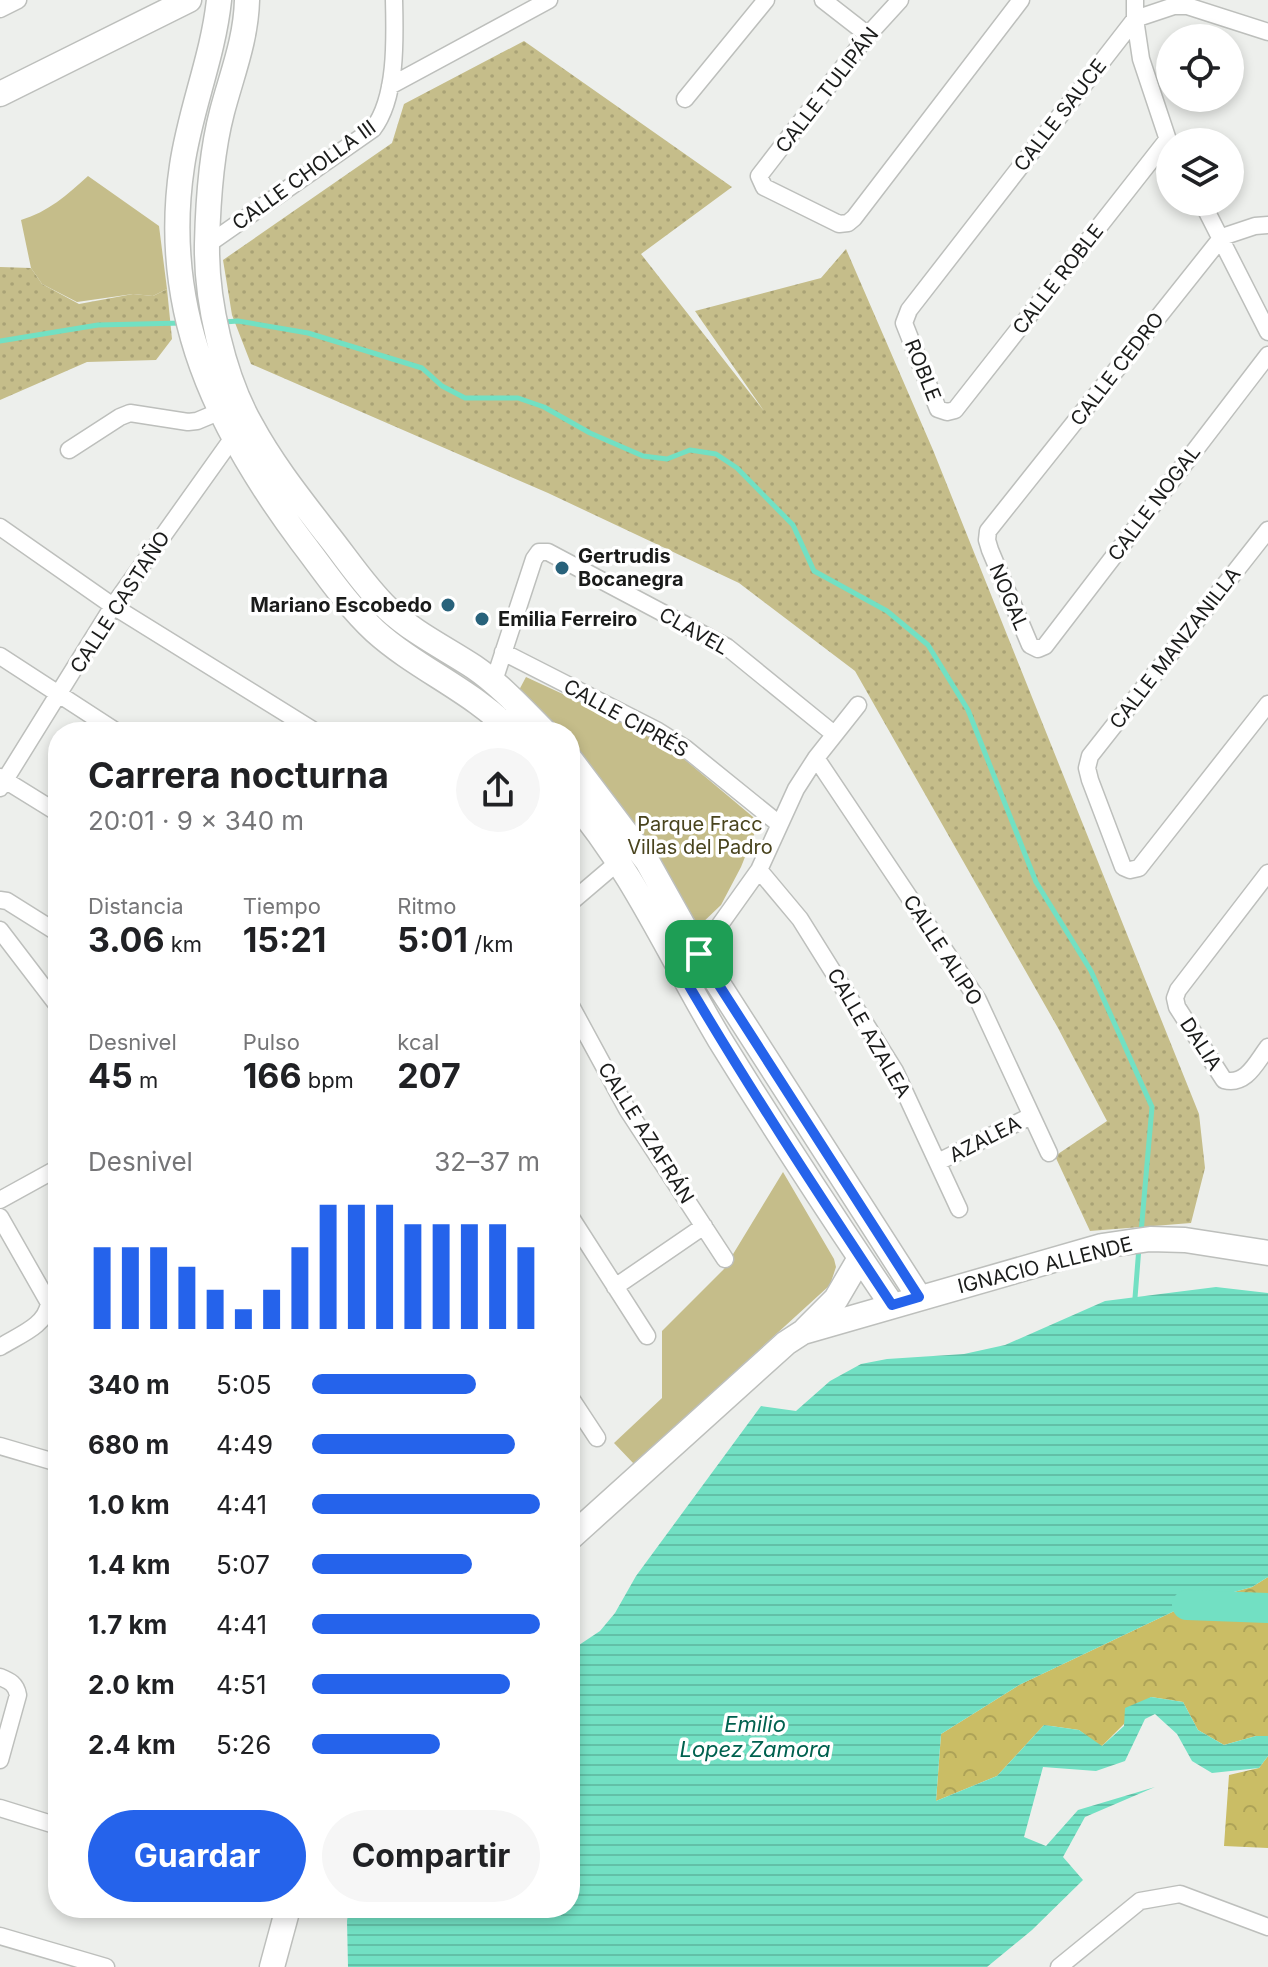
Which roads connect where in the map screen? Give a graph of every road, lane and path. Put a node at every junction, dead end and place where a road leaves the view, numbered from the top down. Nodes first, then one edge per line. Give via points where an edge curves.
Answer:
1 (18, 0) edge
2 (189, 0) edge
3 (219, 0) edge
4 (247, 0) edge
5 (394, 0) edge
6 (549, 0) edge
7 (766, 0) edge
8 (823, 0) edge
9 (900, 0) edge
10 (1021, 0) edge
11 (1135, 0) edge
12 (0, 9) edge
13 (1135, 19) junction
14 (1268, 32) edge
15 (868, 35) junction
16 (390, 86) junction
17 (3, 90) edge
18 (685, 99) dead end
19 (1163, 128) edge
20 (1156, 158) edge
21 (1210, 216) edge
22 (1268, 225) edge
23 (1222, 237) junction
24 (207, 245) junction
25 (904, 323) joint
26 (1268, 332) edge
27 (1268, 355) edge
28 (230, 407) junction
29 (947, 412) joint
30 (241, 432) junction
31 (69, 450) dead end
32 (0, 527) edge
33 (1268, 530) edge
34 (987, 540) joint
35 (113, 606) junction
36 (1038, 649) joint
37 (503, 652) junction
38 (0, 656) edge
39 (493, 684) junction
40 (59, 695) junction
41 (1268, 704) edge
42 (858, 705) dead end
43 (101, 722) edge
44 (300, 722) edge
45 (501, 722) edge
46 (534, 722) edge
47 (834, 734) junction
48 (816, 758) junction
49 (580, 775) edge
50 (2, 782) edge
51 (48, 807) edge
52 (580, 807) edge
53 (779, 824) junction
54 (628, 854) junction
55 (759, 870) junction
56 (1268, 873) edge
57 (580, 895) edge
58 (0, 900) edge
59 (48, 927) edge
60 (0, 930) edge
61 (699, 954) junction
62 (682, 974) junction
63 (48, 993) edge
64 (580, 1022) edge
65 (1268, 1047) edge
66 (1031, 1116) junction
67 (1049, 1153) dead end
68 (938, 1162) junction
69 (48, 1174) edge
70 (0, 1200) edge
71 (959, 1209) dead end
72 (0, 1217) edge
73 (704, 1226) junction
74 (580, 1232) edge
75 (1268, 1253) edge
76 (860, 1258) junction
77 (725, 1259) dead end
78 (615, 1287) junction
79 (919, 1297) junction
80 (48, 1301) edge
81 (892, 1305) junction
82 (48, 1314) edge
83 (803, 1332) junction
84 (647, 1336) dead end
85 (0, 1347) edge
86 (580, 1416) edge
87 (597, 1438) dead end
88 (0, 1446) edge
89 (48, 1460) edge
90 (580, 1529) edge
91 (0, 1677) edge
92 (0, 1760) edge
93 (0, 1808) edge
94 (48, 1823) edge
95 (285, 1918) edge
96 (1268, 1927) edge
97 (0, 1936) edge
98 (106, 1967) edge
99 (272, 1967) edge
100 (1059, 1967) edge

1 - 12 street
2 - 17 street
3 - 28 street via 182,165 177,238 195,349
4 - 24 street via 244,39 215,146
5 - 16 street, CALLE CHOLLA III
6 - 16 street
7 - 18 street
8 - 15 street
9 - 15 street, CALLE TULIPÁN
10 - 15 street, CALLE TULIPÁN via 848,223 839,224 764,187 759,176
11 - 13 street
13 - 14 street via 1187,6
13 - 19 street via 1141,59
13 - 25 street, CALLE SAUCE
16 - 24 street, CALLE CHOLLA III via 373,129
20 - 29 street, CALLE ROBLE via 955,410
21 - 23 street
22 - 23 street
23 - 26 street
23 - 34 street, CALLE CEDRO via 988,531
24 - 28 street
25 - 29 street, ROBLE via 938,409
27 - 36 street, CALLE NOGAL
28 - 30 street
28 - 31 street via 188,422 130,413
30 - 35 street, CALLE CASTAÑO
30 - 39 street via 388,609
30 - 45 street via 287,522 336,588 374,630
32 - 35 street
33 - 41 street, CALLE MANZANILLA via 1090,756 1087,768 1123,867 1139,868
34 - 36 street, NOGAL via 1030,645
35 - 40 street, CALLE CASTAÑO
35 - 44 street
37 - 39 street
37 - 47 street, CLAVEL via 534,559 539,552 548,552 727,647
37 - 53 street, CALLE CIPRÉS via 658,731
38 - 40 street
39 - 46 street
40 - 43 street
40 - 50 street, CALLE CASTAÑO
42 - 47 street
47 - 48 street
48 - 53 street
48 - 66 street, CALLE ALIPO via 978,1000
49 - 54 street
50 - 51 street
52 - 54 street
53 - 55 street
54 - 57 street
54 - 61 street
54 - 62 street
55 - 61 street
55 - 68 street, CALLE AZALEA via 800,919 895,1071
56 - 65 street, DALIA via 1175,998 1224,1080 1244,1079
58 - 59 street
60 - 63 street
61 - 62 street
61 - 79 street
62 - 76 street
64 - 73 street, CALLE AZAFRÁN via 627,1109
66 - 67 street, CALLE ALIPO
66 - 68 street, AZALEA
68 - 71 street, CALLE AZALEA
69 - 70 street
72 - 80 street
73 - 77 street, CALLE AZAFRÁN
73 - 78 street
74 - 78 street
75 - 79 street, IGNACIO ALLENDE via 1150,1239 1102,1246
76 - 81 street
76 - 83 street via 836,1299
78 - 84 street
79 - 81 street, IGNACIO ALLENDE
81 - 83 street, IGNACIO ALLENDE
82 - 85 street
83 - 90 street, IGNACIO ALLENDE
86 - 87 street
88 - 89 street
91 - 92 street via 17,1687 18,1695
93 - 94 street
95 - 99 street
96 - 100 street via 1180,1894 1140,1901
97 - 98 street

